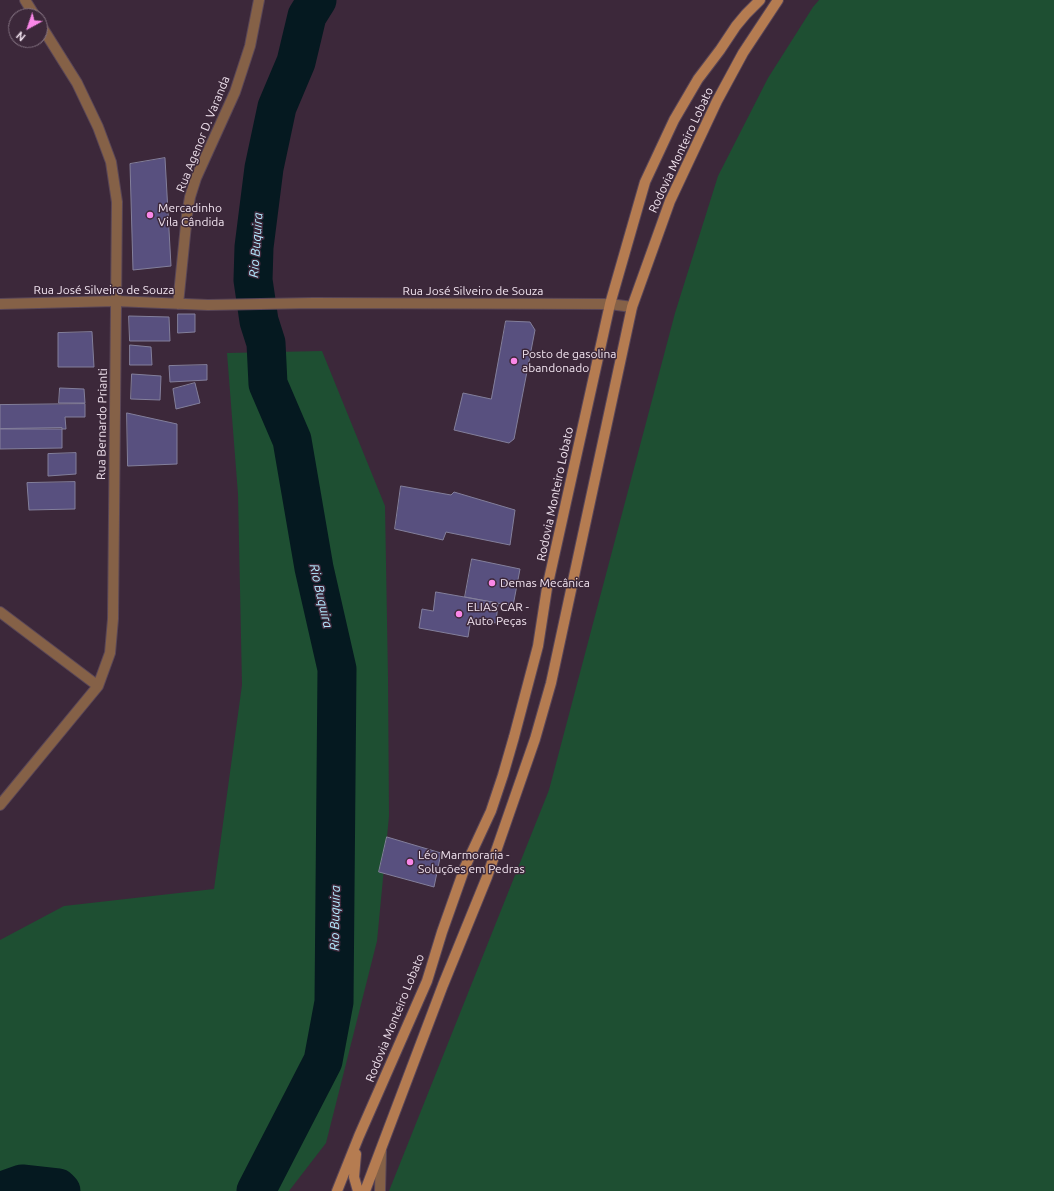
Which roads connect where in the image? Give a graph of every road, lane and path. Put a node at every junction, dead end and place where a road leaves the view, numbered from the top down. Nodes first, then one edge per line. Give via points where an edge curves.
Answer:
1 (259, 0) edge
2 (760, 0) edge
3 (778, 0) edge
4 (48, 37) edge
5 (116, 301) junction
6 (0, 304) edge
7 (178, 304) junction
8 (610, 304) junction
9 (632, 307) junction
10 (0, 612) edge
11 (98, 686) junction
12 (0, 805) edge
13 (359, 1136) junction
14 (381, 1150) junction
15 (337, 1191) edge
16 (358, 1191) edge
17 (365, 1191) edge
18 (380, 1191) edge

1 - 7 street, Rua Agenor D. Varanda via 250,46 235,92 190,197
2 - 8 main road, Rodovia Monteiro Lobato via 736,26 698,78 674,120 645,182
3 - 9 main road, Rodovia Monteiro Lobato via 743,53 713,108 670,201
4 - 5 street, Rua Bernardo Prianti via 76,83 98,127 111,162 117,202
5 - 6 street, Rua José Silveiro de Souza
5 - 7 street, Rua José Silveiro de Souza
5 - 11 street, Rua Bernardo Prianti via 113,619 110,653
7 - 8 street, Rua José Silveiro de Souza
8 - 9 street, Rua José Silveiro de Souza
8 - 13 main road, Rodovia Monteiro Lobato via 547,588 538,646 503,775 491,811 465,867 427,981
9 - 14 main road, Rodovia Monteiro Lobato via 551,683 535,739 487,877
10 - 11 street
11 - 12 street, Rua Bernardo Prianti
13 - 15 main road, Rodovia Monteiro Lobato
13 - 16 main road via 354,1162
14 - 17 main road, Rodovia Monteiro Lobato
14 - 18 street

